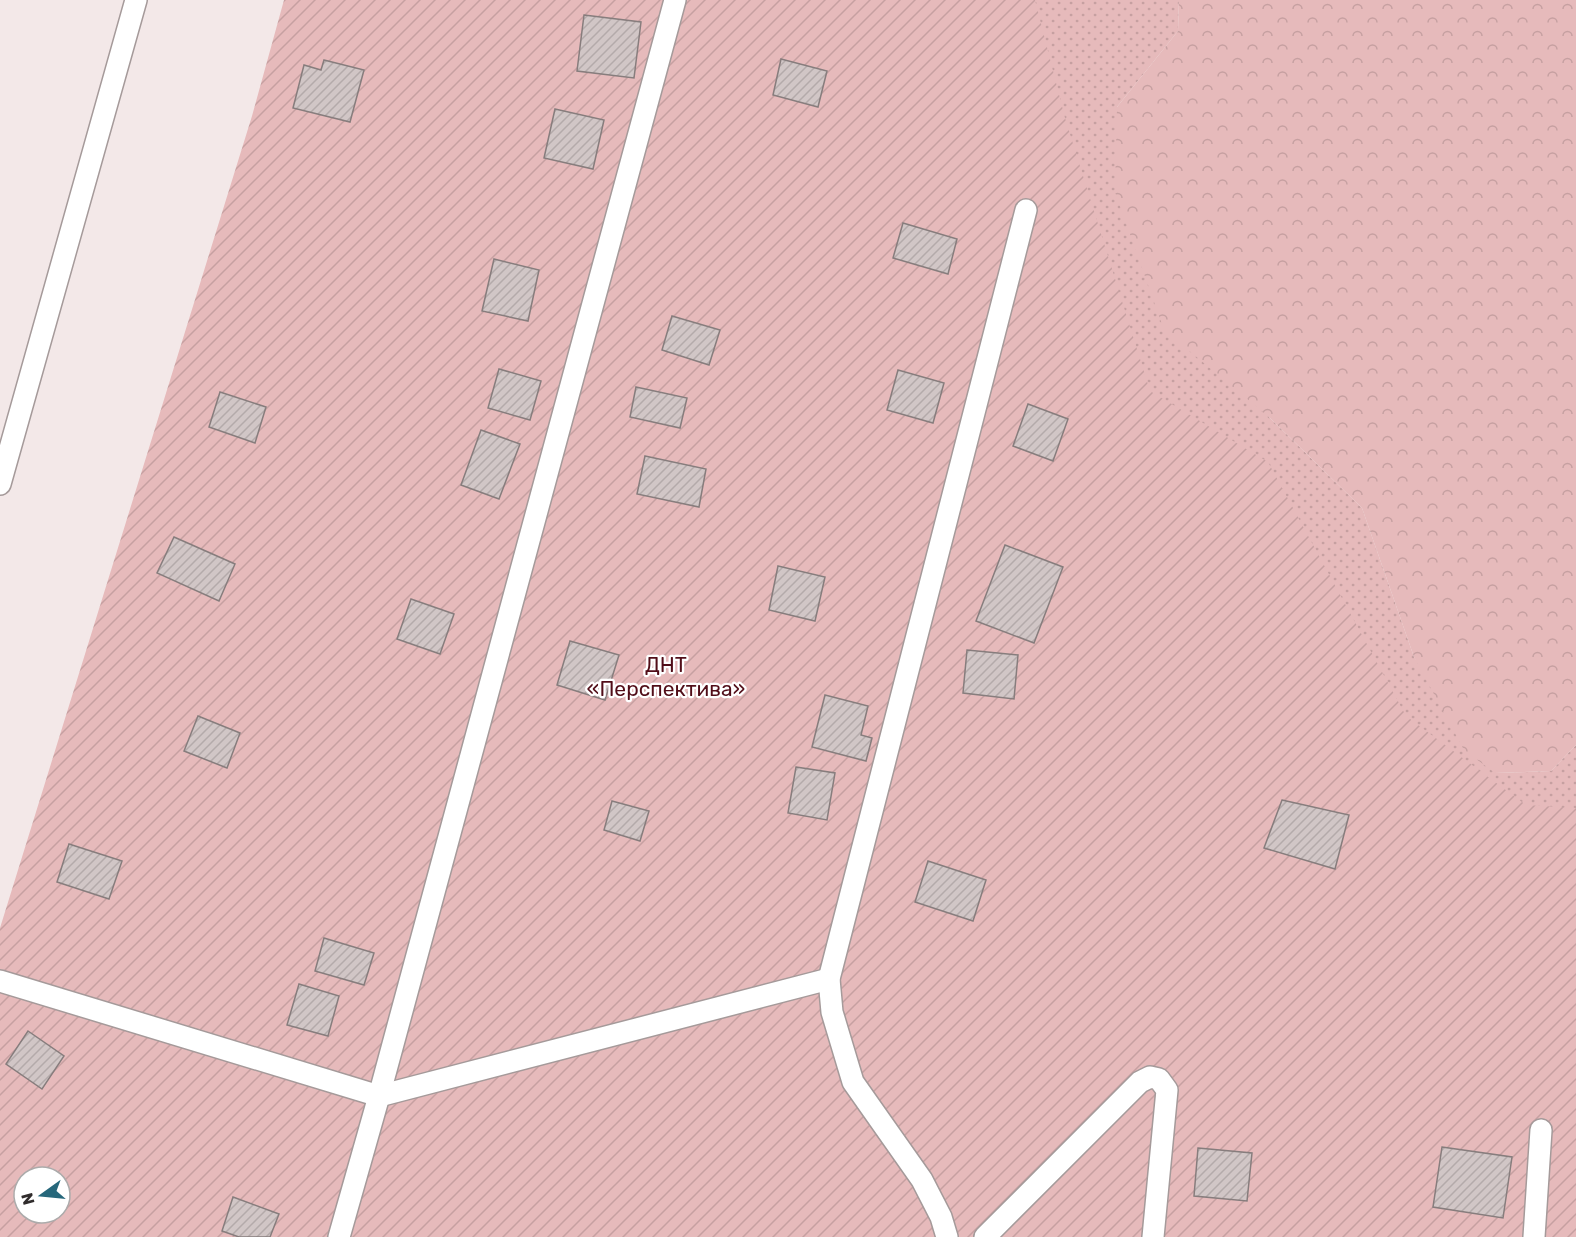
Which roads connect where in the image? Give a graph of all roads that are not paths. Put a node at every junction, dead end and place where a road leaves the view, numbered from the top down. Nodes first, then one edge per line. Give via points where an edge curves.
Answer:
1 (136, 0) edge
2 (675, 0) edge
3 (1026, 210) dead end
4 (0, 484) edge
5 (829, 979) junction
6 (0, 981) edge
7 (379, 1096) junction
8 (1542, 1130) dead end
9 (339, 1237) edge
10 (947, 1237) edge
11 (985, 1237) edge
12 (1153, 1237) edge
13 (1534, 1237) edge

1 - 4 street
2 - 7 street
3 - 5 street
5 - 7 street
5 - 10 street via 832,1012 853,1082 922,1180
6 - 7 street
7 - 9 street
8 - 13 street
11 - 12 street via 1140,1082 1150,1077 1159,1079 1167,1090

